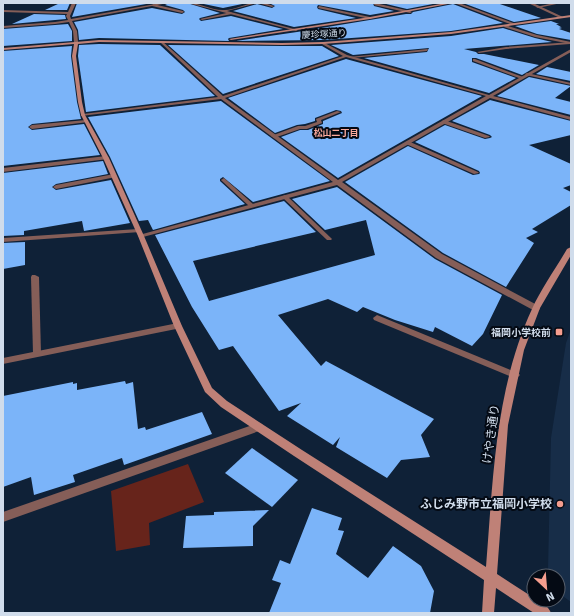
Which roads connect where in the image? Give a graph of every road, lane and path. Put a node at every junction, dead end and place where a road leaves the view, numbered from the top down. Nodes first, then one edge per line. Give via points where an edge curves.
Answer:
1 (74, 3) edge
2 (141, 3) edge
3 (166, 3) edge
4 (190, 3) edge
5 (255, 3) edge
6 (260, 3) edge
7 (451, 3) edge
8 (456, 3) edge
9 (530, 3) edge
10 (559, 3) edge
11 (375, 4) edge
12 (153, 5) junction
13 (272, 6) dead end
14 (319, 7) dead end
15 (538, 7) junction
16 (3, 11) edge
17 (223, 11) junction
18 (182, 12) dead end
19 (410, 12) junction
20 (68, 14) junction
21 (231, 14) junction
22 (571, 16) edge
23 (561, 17) junction
24 (53, 18) dead end
25 (57, 18) dead end
26 (370, 18) junction
27 (71, 20) junction
28 (202, 20) dead end
29 (11, 22) dead end
30 (515, 24) junction
31 (505, 26) junction
32 (3, 27) edge
33 (296, 30) junction
34 (76, 42) junction
35 (162, 42) junction
36 (210, 42) junction
37 (324, 43) junction
38 (570, 43) edge
39 (3, 49) edge
40 (427, 50) dead end
41 (571, 50) edge
42 (479, 52) dead end
43 (349, 57) junction
44 (474, 60) dead end
45 (527, 74) junction
46 (521, 77) junction
47 (571, 84) edge
48 (489, 96) junction
49 (222, 98) junction
50 (339, 112) dead end
51 (85, 118) junction
52 (571, 119) edge
53 (444, 122) junction
54 (32, 127) dead end
55 (274, 136) junction
56 (486, 137) dead end
57 (408, 143) junction
58 (106, 158) junction
59 (3, 170) edge
60 (476, 173) dead end
61 (114, 176) junction
62 (224, 180) dead end
63 (336, 183) junction
64 (56, 187) dead end
65 (285, 197) junction
66 (251, 205) junction
67 (140, 233) junction
68 (329, 239) dead end
69 (3, 240) edge
70 (571, 248) edge
71 (35, 277) dead end
72 (536, 308) junction
73 (377, 318) dead end
74 (178, 326) junction
75 (37, 354) junction
76 (3, 361) edge
77 (515, 375) junction
78 (258, 427) junction
79 (3, 517) edge
80 (491, 577) junction
81 (488, 613) edge
82 (545, 613) edge

1 - 20 street
2 - 20 street
3 - 12 street
4 - 17 street
5 - 17 street
6 - 13 street
7 - 19 street
8 - 30 street
9 - 15 street
10 - 15 street
11 - 19 street
12 - 18 street
12 - 27 street
14 - 26 street
15 - 23 street
16 - 20 street
17 - 21 street
19 - 26 street
20 - 25 street
20 - 27 street
21 - 28 street
21 - 33 street
22 - 23 street, 慶珍塚通り
23 - 30 street, 慶珍塚通り
24 - 29 street
26 - 33 street
27 - 32 street
27 - 34 street
30 - 31 street, 慶珍塚通り
31 - 37 street, 慶珍塚通り
31 - 38 street
33 - 36 street
34 - 35 street, 慶珍塚通り
34 - 39 street, 慶珍塚通り
34 - 51 street via 74,56 80,102
35 - 36 street, 慶珍塚通り
35 - 49 street
36 - 37 street, 慶珍塚通り
37 - 43 street
38 - 42 street
40 - 43 street
41 - 45 street
43 - 48 street
43 - 49 street
44 - 46 street
45 - 46 street
45 - 47 street
46 - 48 street
48 - 52 street
48 - 53 street
49 - 51 street
49 - 55 street
50 - 55 street via 305,128 300,127
51 - 54 street
51 - 58 street
53 - 56 street
53 - 57 street
55 - 63 street
57 - 60 street
57 - 63 street
58 - 59 street
58 - 61 street
61 - 64 street
61 - 67 street
62 - 66 street
63 - 65 street
63 - 72 street via 439,256
65 - 66 street
65 - 68 street
66 - 67 street
67 - 69 street
67 - 74 street
70 - 72 street, けやき通り
71 - 75 street
72 - 77 street, けやき通り via 520,350
73 - 77 street
74 - 75 street
74 - 78 street via 208,390
75 - 76 street
77 - 80 street, けやき通り via 503,425
78 - 79 street
78 - 80 street
80 - 81 street, けやき通り
80 - 82 street

